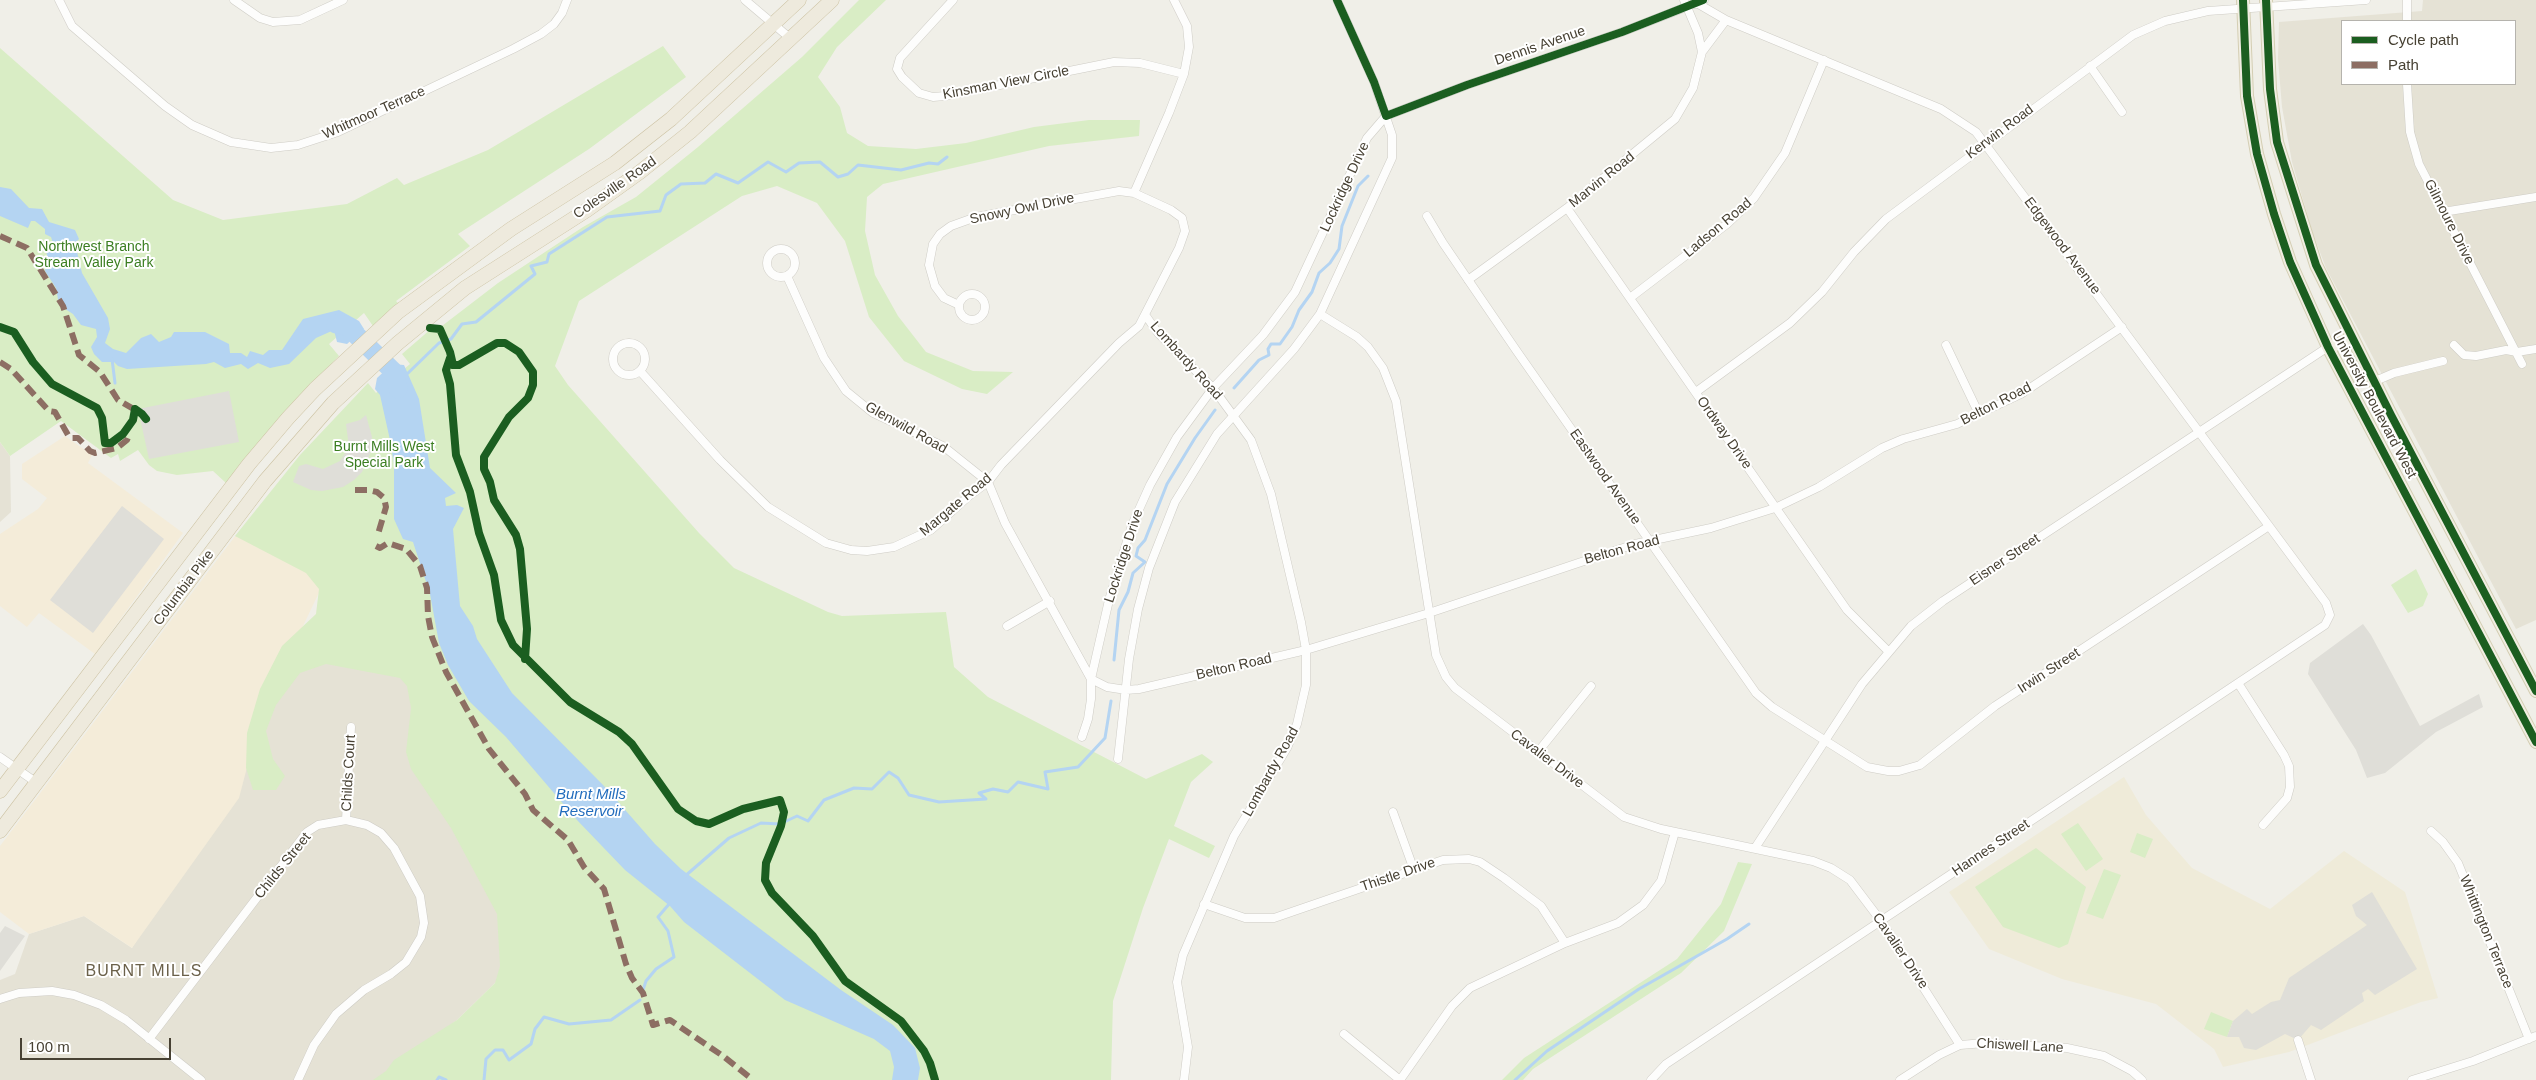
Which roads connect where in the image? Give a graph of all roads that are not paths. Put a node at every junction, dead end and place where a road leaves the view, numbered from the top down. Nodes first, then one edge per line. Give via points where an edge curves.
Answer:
1 (58, 0) edge
2 (234, 0) edge
3 (343, 0) edge
4 (567, 0) edge
5 (745, 0) edge
6 (799, 0) edge
7 (832, 0) edge
8 (954, 0) edge
9 (1174, 0) edge
10 (1337, 0) edge
11 (2366, 0) edge
12 (2407, 0) edge
13 (1692, 2) edge
14 (2266, 4) edge
15 (2243, 5) edge
16 (1726, 20) junction
17 (2407, 20) edge
18 (774, 23) junction
19 (791, 39) junction
20 (1702, 52) junction
21 (1824, 60) junction
22 (2090, 66) junction
23 (1184, 74) junction
24 (2407, 85) edge
25 (2122, 112) dead end
26 (1386, 116) junction
27 (1985, 143) junction
28 (1134, 193) junction
29 (2536, 197) edge
30 (1567, 208) junction
31 (2442, 212) junction
32 (1427, 216) dead end
33 (787, 276) dead end
34 (1468, 280) junction
35 (1630, 298) junction
36 (959, 305) dead end
37 (1320, 314) junction
38 (1146, 316) junction
39 (2122, 328) junction
40 (370, 338) joint
41 (2352, 340) junction
42 (1946, 345) dead end
43 (2454, 345) dead end
44 (2328, 347) junction
45 (2536, 350) edge
46 (2517, 352) junction
47 (385, 355) joint
48 (2443, 361) dead end
49 (2522, 364) dead end
50 (640, 371) junction
51 (2373, 382) junction
52 (1213, 388) junction
53 (1696, 392) junction
54 (1979, 414) junction
55 (1233, 416) junction
56 (2198, 432) junction
57 (988, 482) junction
58 (1775, 508) junction
59 (2269, 526) junction
60 (1650, 541) junction
61 (1050, 601) junction
62 (1429, 613) junction
63 (2330, 615) joint
64 (1007, 626) dead end
65 (1306, 650) junction
66 (1889, 652) junction
67 (1092, 679) junction
68 (2238, 684) junction
69 (1590, 686) dead end
70 (1126, 690) junction
71 (2536, 691) edge
72 (351, 727) dead end
73 (2535, 736) edge
74 (1082, 737) dead end
75 (1824, 741) junction
76 (1537, 753) junction
77 (0, 757) edge
78 (1118, 759) dead end
79 (18, 769) junction
80 (37, 783) junction
81 (0, 792) edge
82 (1393, 812) dead end
83 (346, 820) junction
84 (2263, 825) dead end
85 (0, 831) edge
86 (1675, 832) junction
87 (2431, 832) dead end
88 (1756, 848) junction
89 (1414, 870) junction
90 (1204, 904) junction
91 (1881, 921) junction
92 (1565, 943) junction
93 (0, 999) edge
94 (1344, 1034) dead end
95 (2532, 1037) edge
96 (149, 1039) junction
97 (2298, 1040) dead end
98 (1960, 1045) junction
99 (201, 1080) edge
100 (298, 1080) edge
101 (1184, 1080) edge
102 (1400, 1080) edge
103 (1651, 1080) edge
104 (1900, 1080) edge
105 (2142, 1080) edge
106 (2311, 1080) edge
107 (2412, 1080) edge

1 - 4 street, Whitmoor Terrace via 72,26 192,126 231,142 271,148 298,145 338,132 541,34 562,14
2 - 3 street via 254,15 273,22 300,20
5 - 18 street
6 - 18 highway, Colesville Road
7 - 19 highway, Colesville Road
8 - 23 street, Kinsman View Circle via 900,58 897,69 919,93 945,96 1114,62 1140,63
9 - 23 street via 1187,26 1189,47
10 - 26 street
11 - 14 street, Kerwin Road
12 - 17 street
13 - 16 street, Edgewood Avenue
13 - 20 street, Marvin Road
13 - 26 street, Dennis Avenue
14 - 15 street, Kerwin Road
14 - 41 main road, University Boulevard West via 2270,89 2277,142 2316,265
15 - 22 street, Kerwin Road via 2165,21 2133,35
15 - 44 main road, University Boulevard West via 2248,96 2256,154 2290,262
16 - 20 street, Marvin Road
16 - 21 street, Edgewood Avenue
18 - 19 street
18 - 40 highway, Colesville Road via 671,119 615,163 481,251 398,312
19 - 47 highway, Colesville Road via 690,132 640,172 465,288
20 - 30 street, Marvin Road via 1693,88 1675,119
21 - 27 street, Edgewood Avenue via 1941,108 1976,132
21 - 35 street, Ladson Road via 1784,153 1754,198 1727,224
22 - 25 street
22 - 27 street, Kerwin Road
23 - 28 street
24 - 31 street, Gilmoure Drive via 2410,132 2419,164
26 - 37 street, Lockridge Drive via 1394,142 1392,158
26 - 52 street, Lockridge Drive via 1367,138 1305,272 1284,309
27 - 39 street, Edgewood Avenue
27 - 53 street, Kerwin Road via 1886,219 1790,323
28 - 36 street, Snowy Owl Drive via 1120,191 1071,199 976,217 950,226 933,244 929,265 931,276 944,298
28 - 38 street, Margate Road via 1182,218 1185,231
29 - 31 street
30 - 34 street, Marvin Road
30 - 35 street, Ordway Drive
31 - 46 street, Gilmoure Drive
32 - 34 street, Eastwood Avenue
33 - 57 street, Glenwild Road via 824,358 846,391 874,412 943,446
34 - 60 street, Eastwood Avenue
35 - 53 street, Ordway Drive
37 - 55 street, Lockridge Drive via 1294,349
37 - 62 street, Cavalier Drive via 1368,347 1384,368 1396,400
38 - 52 street, Lombardy Road via 1158,333
38 - 57 street, Margate Road
39 - 54 street, Belton Road via 2021,394
39 - 56 street, Edgewood Avenue
40 - 79 highway, Columbia Pike via 288,418 249,464
41 - 44 main road
41 - 51 main road, University Boulevard West
42 - 54 street
43 - 46 street via 2464,355 2506,350
44 - 56 street, Eisner Street
44 - 73 main road, University Boulevard West
45 - 46 street
46 - 49 street, Gilmoure Drive
47 - 80 highway, Columbia Pike via 312,426 265,481
48 - 51 street
50 - 50 street via 644,367 645,356 640,347 630,343 620,347 614,360 618,370 626,374
50 - 57 street, Margate Road via 720,460 768,507 826,543 867,551 894,547 931,530
51 - 71 main road, University Boulevard West
52 - 55 street, Lombardy Road
52 - 67 street, Lockridge Drive via 1177,438 1132,525 1109,600
53 - 58 street, Ordway Drive
54 - 58 street, Belton Road via 1882,448 1819,487
55 - 65 street, Lombardy Road via 1251,440 1271,494
55 - 70 street, Lockridge Drive via 1217,434 1175,502 1161,537 1138,609
56 - 59 street, Edgewood Avenue
56 - 66 street, Eisner Street via 1943,601 1911,626
57 - 61 street via 1004,523
58 - 60 street, Belton Road via 1711,528
58 - 66 street, Ordway Drive via 1848,610
59 - 63 street, Edgewood Avenue via 2326,603
59 - 75 street, Irwin Street via 1995,706 1920,765 1899,771 1867,767
60 - 62 street, Belton Road via 1577,562
60 - 75 street, Eastwood Avenue via 1756,693
61 - 64 street
61 - 67 street
62 - 65 street, Belton Road
62 - 76 street, Cavalier Drive via 1436,655 1446,677 1455,688
63 - 68 street, Hannes Street via 2325,626
65 - 70 street, Belton Road
65 - 90 street, Lombardy Road via 1306,685 1297,724 1287,748 1234,836
66 - 75 street, Eisner Street via 1862,684
67 - 70 street, Belton Road via 1107,687
67 - 74 street, Lockridge Drive via 1092,699
68 - 84 street via 2289,766 2290,787 2286,798
68 - 91 street, Hannes Street
69 - 76 street
70 - 78 street, Lockridge Drive
72 - 83 street, Childs Court
75 - 88 street, Eisner Street
76 - 86 street, Cavalier Drive via 1624,817
77 - 79 street
79 - 80 street
79 - 81 highway, Columbia Pike
80 - 85 highway, Columbia Pike
82 - 89 street
83 - 96 street, Childs Street via 318,825 307,832
83 - 100 street, Childs Street via 367,825 394,848 420,896 424,923 415,950 406,962 364,990 336,1014 314,1045
86 - 88 street, Cavalier Drive
86 - 92 street via 1661,882 1643,905 1618,923
87 - 95 street, Whittington Terrace via 2458,863
88 - 91 street, Cavalier Drive via 1831,868 1858,889
89 - 90 street, Thistle Drive via 1274,918 1245,918
89 - 92 street, Thistle Drive via 1443,860 1480,862 1541,906
90 - 101 street, Lombardy Road via 1177,982 1188,1047
91 - 98 street, Cavalier Drive
91 - 103 street, Hannes Street via 1666,1064
92 - 102 street via 1470,988 1452,1006
93 - 96 street via 19,993 52,991 74,994 126,1020
94 - 102 street
95 - 107 street
96 - 99 street
97 - 106 street
98 - 104 street, Chiswell Lane
98 - 105 street, Chiswell Lane via 1985,1043 2067,1048 2104,1056

